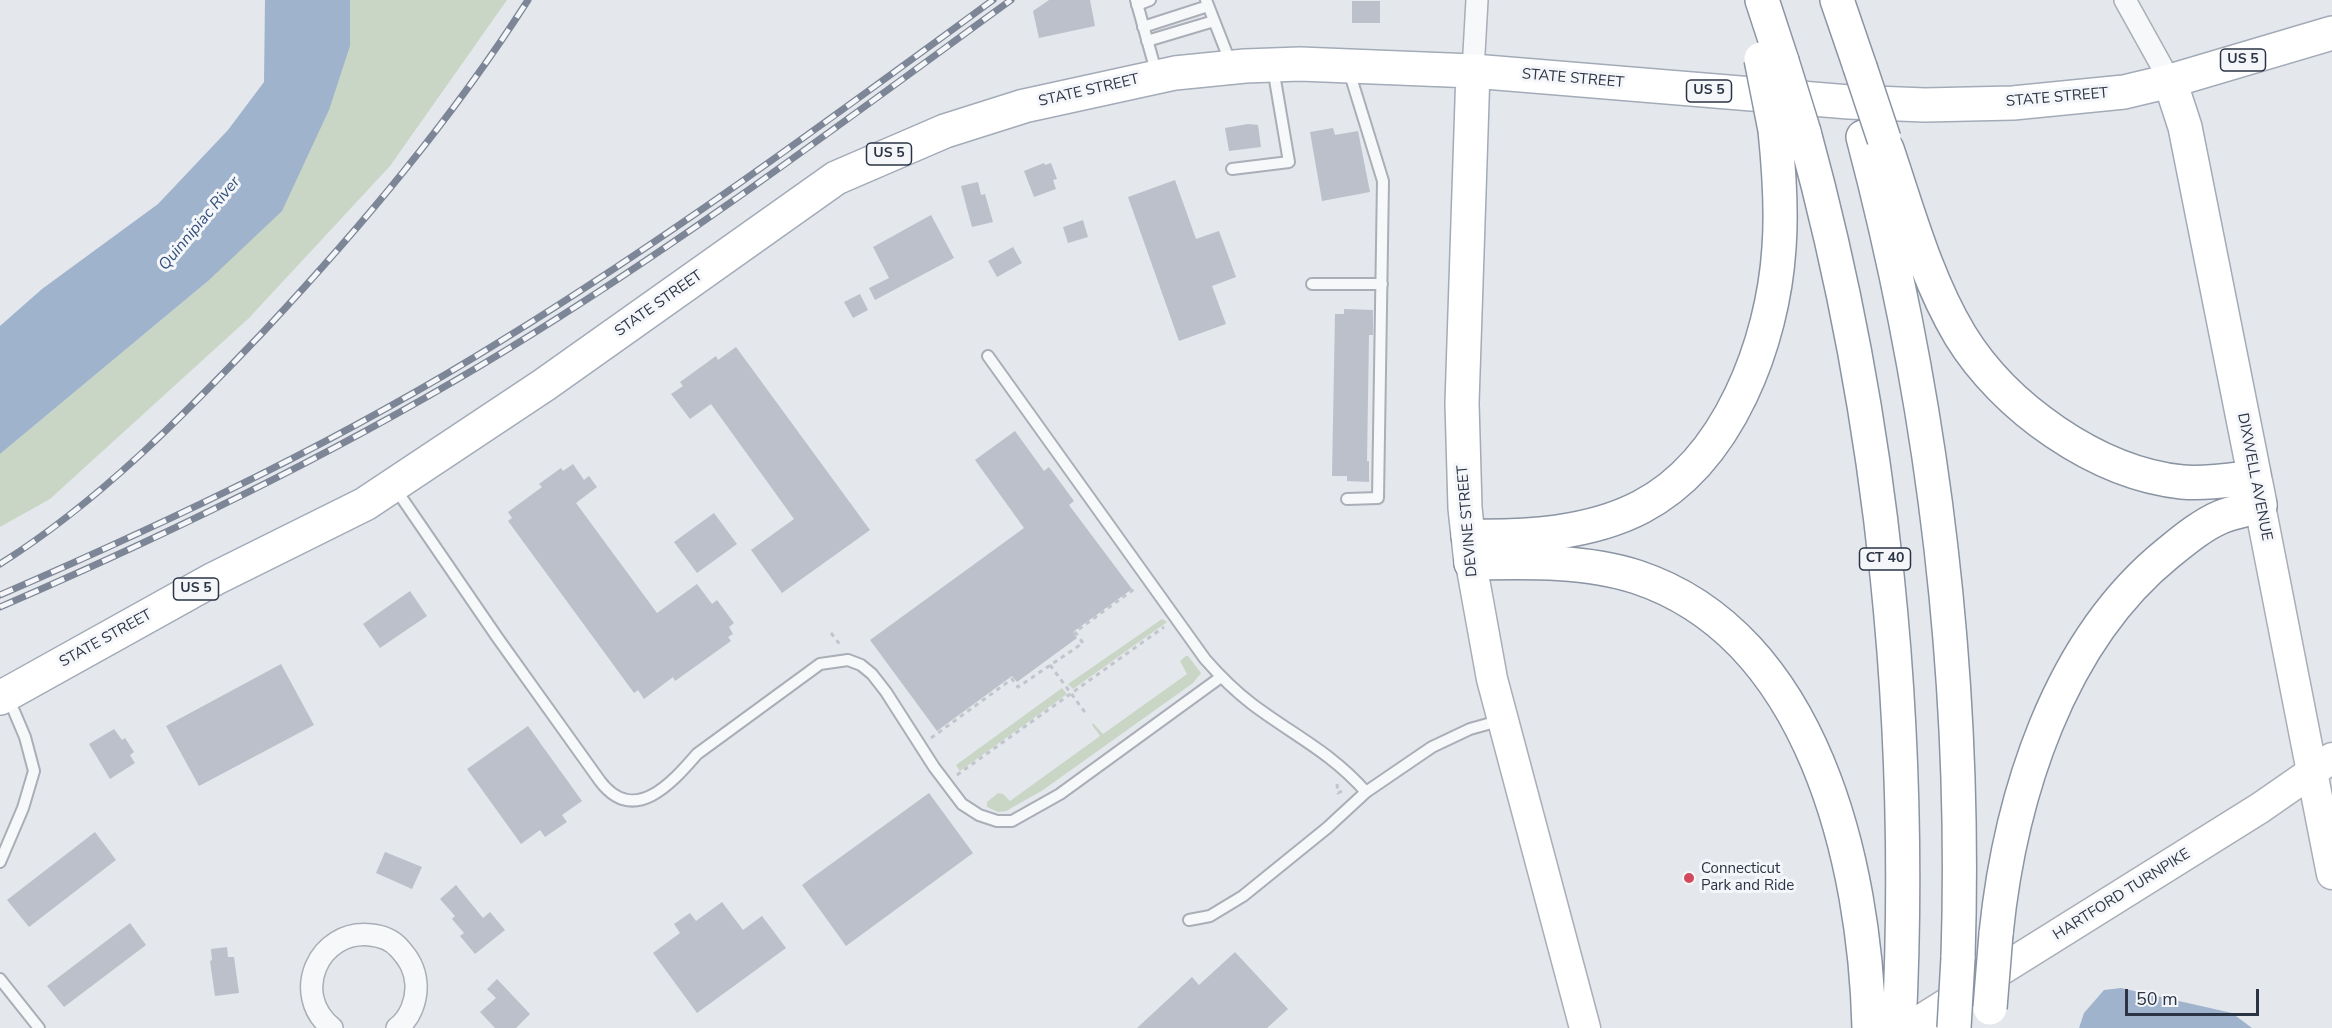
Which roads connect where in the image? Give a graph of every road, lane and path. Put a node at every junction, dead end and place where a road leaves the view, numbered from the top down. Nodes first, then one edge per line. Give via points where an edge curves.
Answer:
1 (1150, 0) edge
2 (1477, 0) edge
3 (1746, 0) edge
4 (1762, 0) edge
5 (1822, 0) edge
6 (1837, 0) edge
7 (2125, 0) edge
8 (1137, 2) edge
9 (1207, 3) edge
10 (1214, 21) junction
11 (1143, 27) junction
12 (2332, 33) edge
13 (1148, 41) junction
14 (1771, 60) junction
15 (1272, 64) junction
16 (1347, 65) junction
17 (1851, 66) junction
18 (1233, 67) junction
19 (1473, 71) junction
20 (1157, 77) junction
21 (2170, 81) junction
22 (1789, 131) junction
23 (1873, 138) junction
24 (1232, 169) dead end
25 (1312, 284) dead end
26 (1382, 284) junction
27 (988, 356) dead end
28 (394, 485) junction
29 (2257, 491) junction
30 (1347, 499) dead end
31 (1469, 549) junction
32 (1149, 581) junction
33 (1050, 665) junction
34 (1221, 677) junction
35 (3, 696) edge
36 (1087, 716) dead end
37 (1502, 719) junction
38 (929, 739) dead end
39 (2322, 765) edge
40 (1366, 792) junction
41 (0, 862) edge
42 (2332, 874) edge
43 (1189, 920) dead end
44 (0, 979) edge
45 (1989, 1018) edge
46 (1869, 1021) edge
47 (400, 1027) edge
48 (39, 1028) edge
49 (332, 1028) edge
50 (1585, 1028) edge
51 (1899, 1028) edge
52 (1908, 1028) edge
53 (1954, 1028) edge

1 - 8 lane
2 - 19 street, DEVINE STREET
3 - 14 main road
4 - 14 main road
5 - 17 main road
6 - 17 main road
7 - 21 street
8 - 11 lane
9 - 10 lane
9 - 11 lane
10 - 13 lane
10 - 18 lane
11 - 13 lane
12 - 21 main road, STATE STREET / US 5
13 - 20 lane
14 - 22 main road, bridge
15 - 16 main road, STATE STREET / US 5
15 - 18 main road, STATE STREET / US 5
15 - 24 lane via 1289,162
16 - 19 main road, STATE STREET / US 5
16 - 26 lane via 1383,181
17 - 23 main road
18 - 20 main road, STATE STREET / US 5
19 - 21 main road, STATE STREET / US 5 via 1804,99 1925,105 2071,99
19 - 31 main road, DEVINE STREET via 1461,403
20 - 28 main road, STATE STREET / US 5 via 983,118 903,147 836,178 544,385
21 - 29 main road, DIXWELL AVENUE via 2185,128
22 - 31 main road via 1779,175 1779,239 1760,344 1729,417 1704,452 1667,490 1642,507 1612,519 1560,531 1505,537
22 - 51 main road, CT 40 via 1831,233 1850,321 1886,570 1900,747
23 - 29 main road via 1960,335 1981,364 2020,404 2073,443 2130,470 2164,479 2218,482
23 - 53 main road, bridge via 1938,508 1950,623 1960,860
25 - 26 lane
26 - 30 lane via 1378,498
27 - 32 lane
28 - 34 lane via 600,781 612,794 632,801 653,795 697,754 820,664 848,660 872,674 962,804 979,815 1012,821 1060,794
28 - 35 main road, STATE STREET / US 5
29 - 39 main road, DIXWELL AVENUE
29 - 45 main road, bridge via 2165,555 2122,597 2080,654 2054,707 2006,862
31 - 37 main road, DEVINE STREET via 1485,649
31 - 46 main road via 1508,563 1582,567 1636,577 1696,606 1745,647 1795,719 1837,814 1859,910
32 - 33 path via 1075,632 1083,642
32 - 34 lane
33 - 36 path
33 - 38 path via 1018,687 1012,679
34 - 40 lane via 1251,703 1333,759
35 - 41 lane via 25,737 34,771 24,808
37 - 40 lane via 1432,747
37 - 50 main road, DEVINE STREET
39 - 42 main road, DIXWELL AVENUE
39 - 52 main road, HARTFORD TURNPIKE
40 - 43 lane via 1244,896 1210,916
44 - 48 lane
47 - 49 street via 412,1010 417,993 416,974 396,944 379,936 361,934 343,938 328,948 317,961 312,977 316,1009

